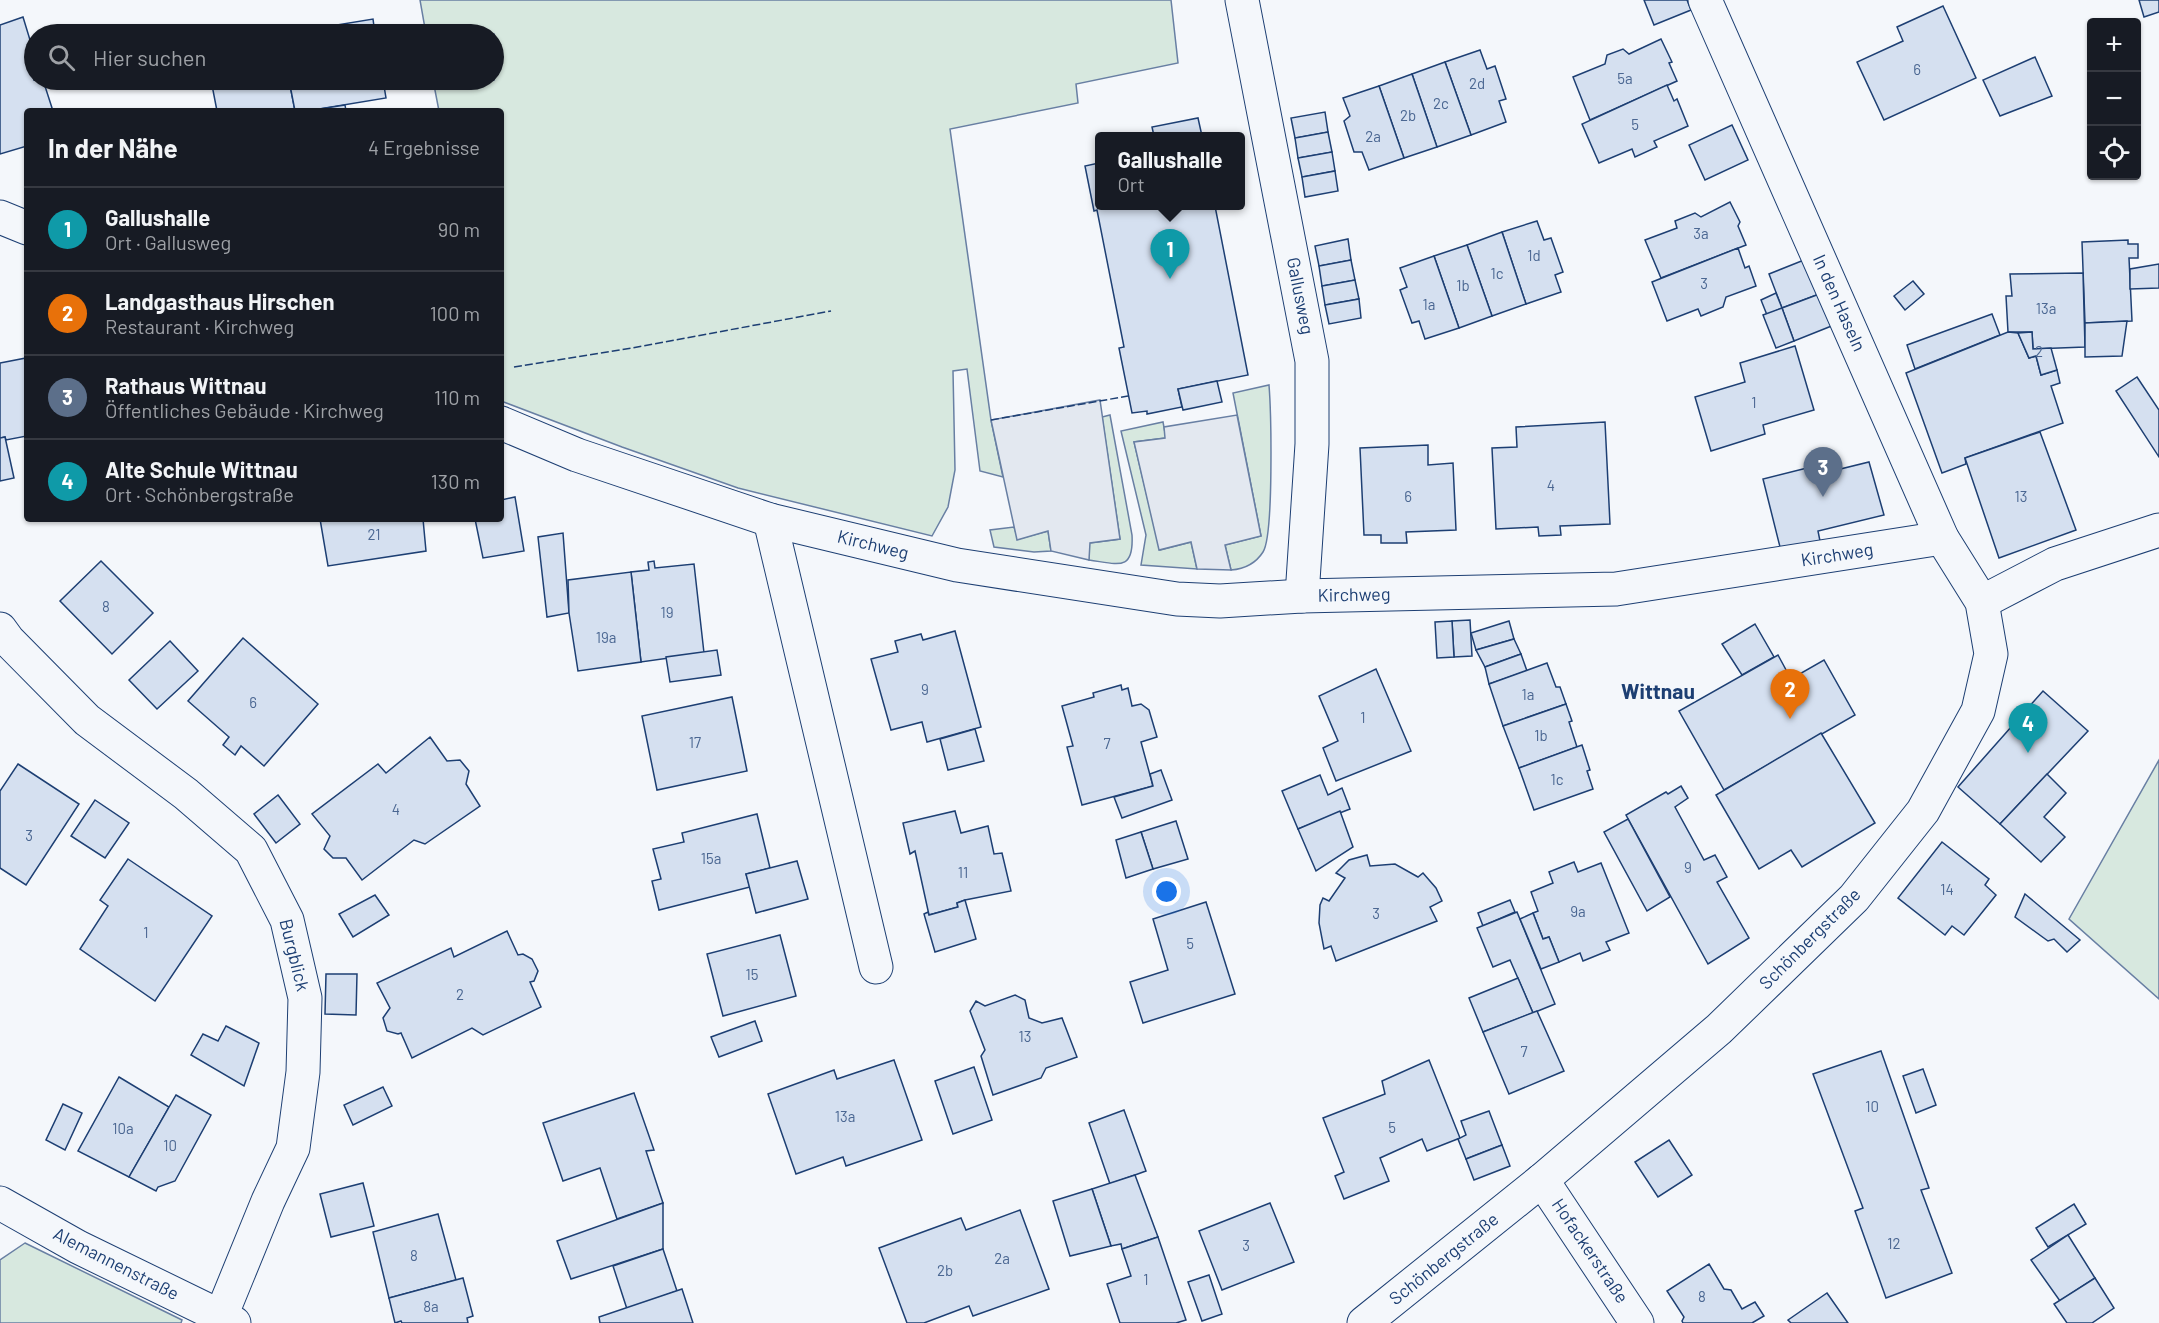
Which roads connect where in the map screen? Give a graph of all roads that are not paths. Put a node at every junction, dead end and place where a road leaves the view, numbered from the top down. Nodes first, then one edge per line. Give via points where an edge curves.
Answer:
1 (1242, 0) edge
2 (1705, 0) edge
3 (0, 217) edge
4 (24, 227) edge
5 (504, 424) edge
6 (770, 520) junction
7 (2159, 530) edge
8 (1942, 538) junction
9 (1302, 596) junction
10 (1982, 602) junction
11 (0, 629) edge
12 (876, 967) dead end
13 (1542, 1180) junction
14 (0, 1203) edge
15 (228, 1320) edge
16 (1364, 1323) edge
17 (1637, 1323) edge

1 - 9 street, Gallusweg via 1312,361 1312,444
2 - 8 street, In den Haseln
3 - 4 street
5 - 6 street, Kirchweg via 577,455
6 - 9 street, Kirchweg via 957,565 1177,599 1220,601
6 - 12 street
7 - 10 street via 2055,564
8 - 9 street, Kirchweg via 1616,589
8 - 10 street, In den Haseln
10 - 13 street, Schönbergstraße via 1991,654 1978,711 1923,811 1854,898 1776,974 1719,1029
11 - 15 street, Burgblick via 87,720 186,794 251,850 287,920 306,998 303,1072 293,1148 268,1201
13 - 16 street, Schönbergstraße
13 - 17 street, Hofackerstraße
14 - 15 street, Alemannenstraße via 78,1247

